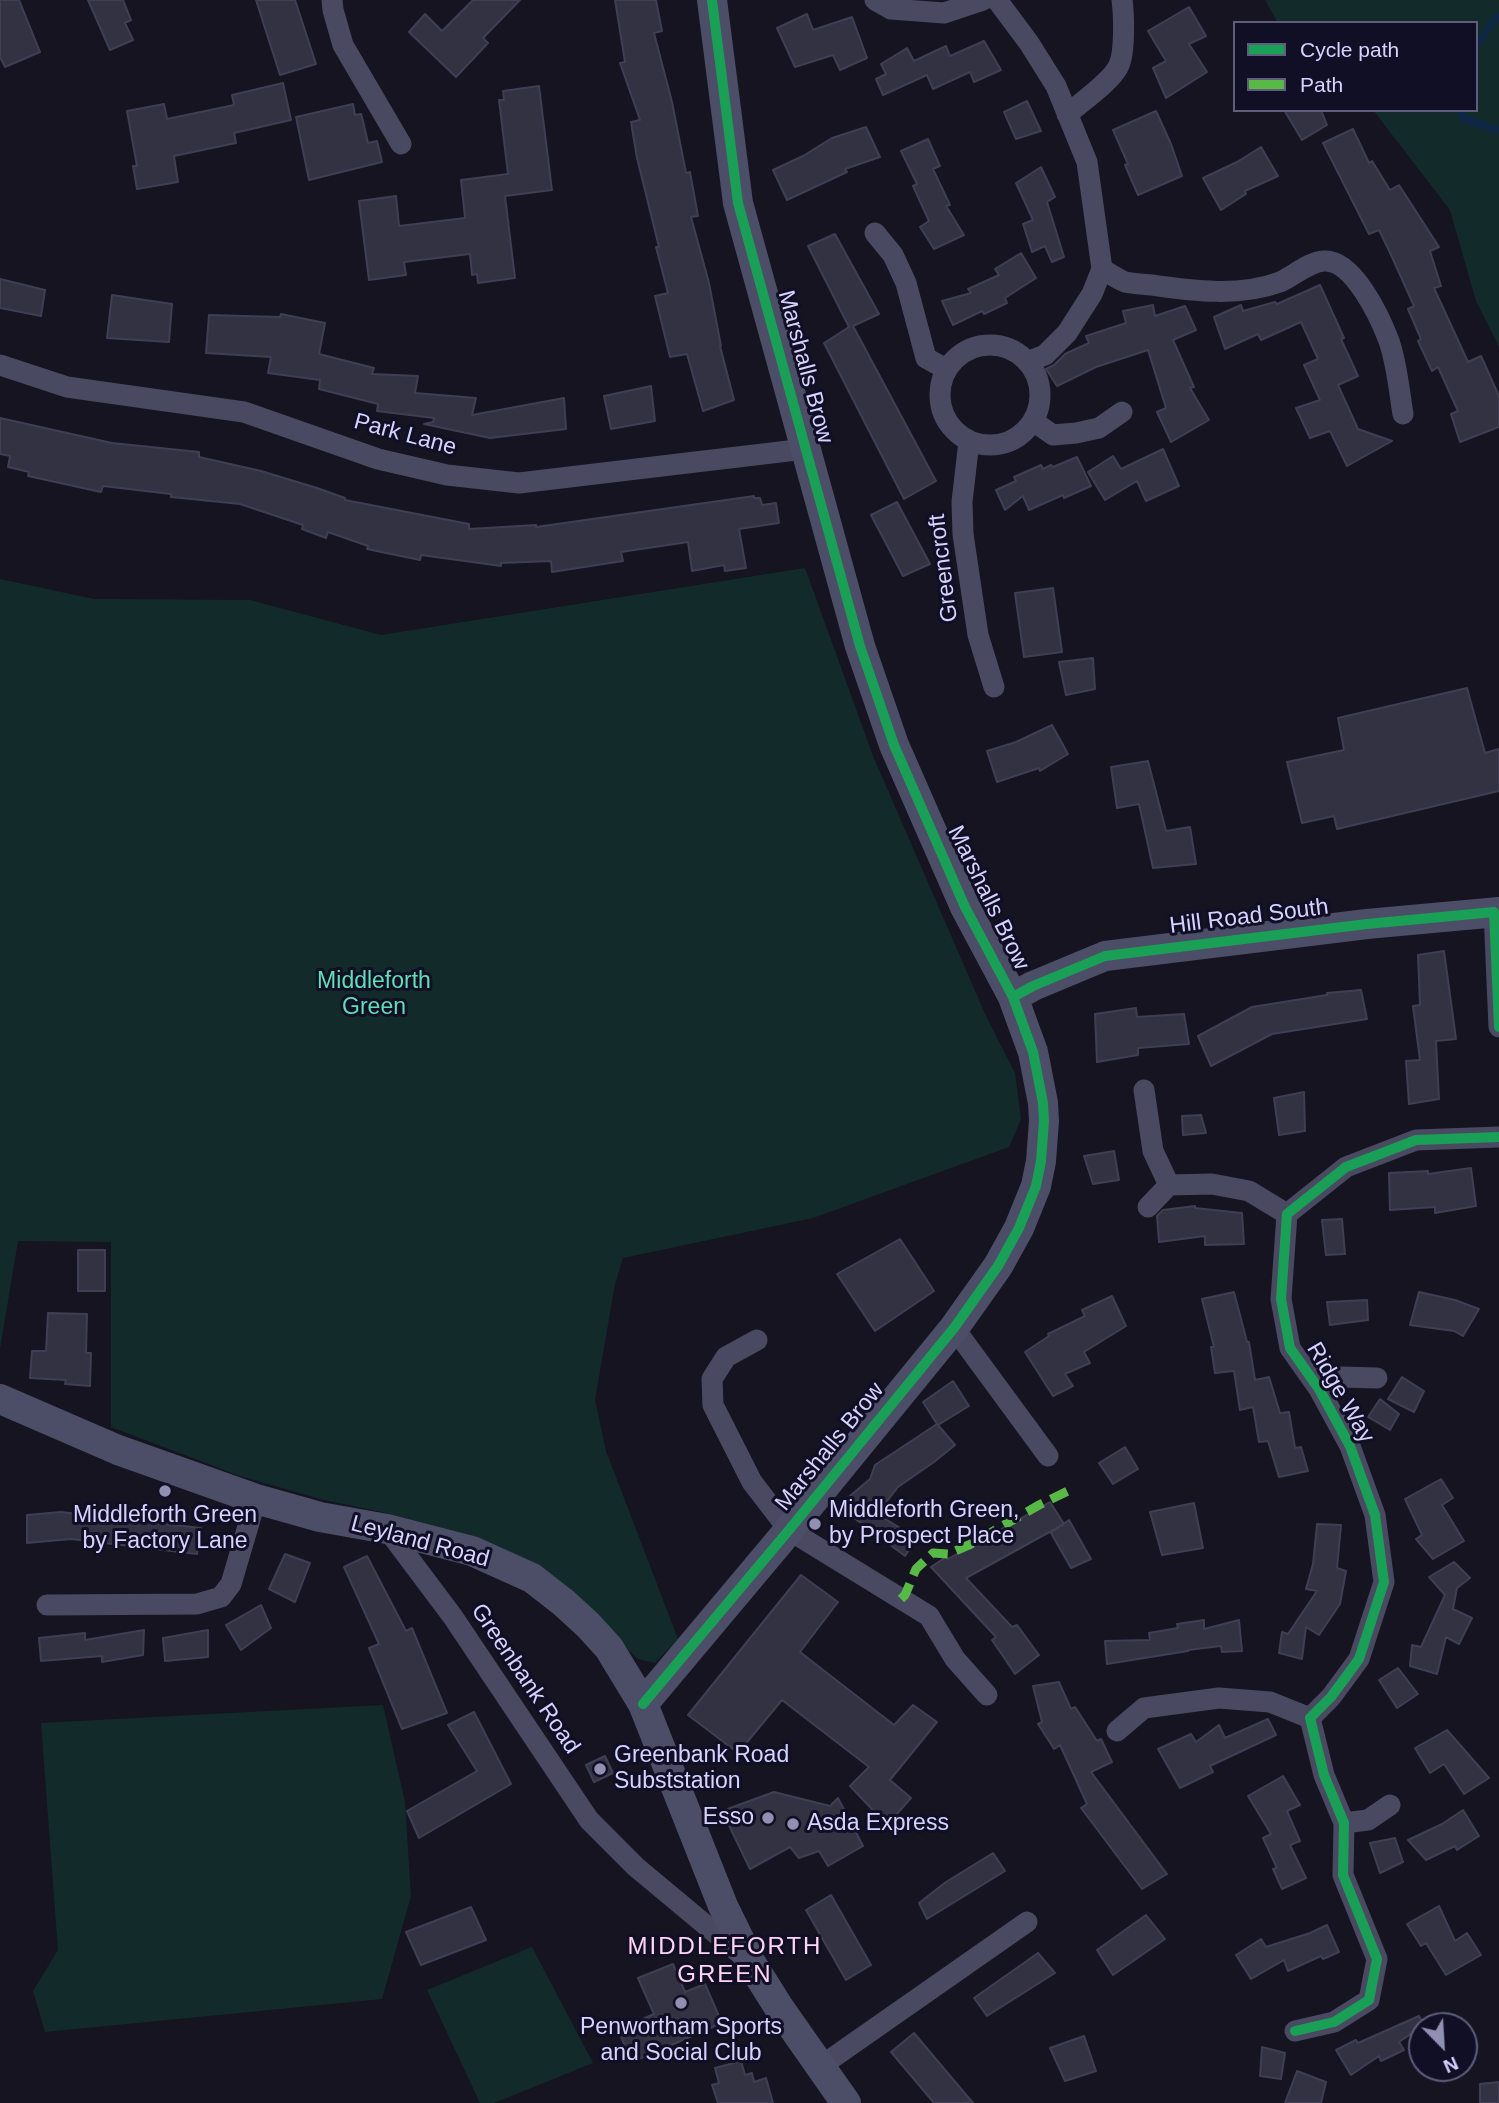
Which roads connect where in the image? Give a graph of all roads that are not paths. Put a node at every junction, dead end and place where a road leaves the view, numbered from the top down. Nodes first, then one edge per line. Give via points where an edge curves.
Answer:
1 (332, 0) edge
2 (712, 0) edge
3 (876, 0) edge
4 (983, 0) edge
5 (997, 0) edge
6 (1122, 0) edge
7 (1067, 114) junction
8 (401, 144) dead end
9 (876, 233) dead end
10 (1102, 269) junction
11 (1027, 362) junction
12 (0, 365) edge
13 (946, 369) junction
14 (1122, 412) dead end
15 (1403, 414) dead end
16 (1033, 421) junction
17 (969, 441) junction
18 (804, 449) junction
19 (994, 687) dead end
20 (1497, 912) edge
21 (1013, 998) junction
22 (1499, 1027) edge
23 (1144, 1090) dead end
24 (1499, 1137) edge
25 (1169, 1185) junction
26 (1148, 1207) dead end
27 (1287, 1214) junction
28 (954, 1328) junction
29 (757, 1340) dead end
30 (1377, 1378) dead end
31 (1319, 1389) junction
32 (0, 1399) edge
33 (1048, 1456) dead end
34 (256, 1499) junction
35 (387, 1529) junction
36 (789, 1530) junction
37 (47, 1605) dead end
38 (987, 1695) dead end
39 (643, 1704) junction
40 (1310, 1718) junction
41 (1118, 1731) dead end
42 (1390, 1805) dead end
43 (1344, 1823) junction
44 (1027, 1922) dead end
45 (751, 1963) junction
46 (1295, 2031) dead end
47 (821, 2066) junction
48 (846, 2103) edge

1 - 8 street via 343,45
2 - 18 street, Marshalls Brow via 738,203
3 - 4 street via 891,9 944,13
5 - 7 street via 1056,86
6 - 7 street via 1125,21 1119,65
7 - 10 street via 1087,162
9 - 13 street via 906,283 926,358
10 - 11 street via 1067,333 1045,355
10 - 15 street via 1124,281 1215,291 1280,282 1324,261 1339,265 1374,308 1389,342
11 - 13 street via 1001,346 985,345 956,357
11 - 16 street via 1040,390
12 - 18 street, Park Lane via 67,387 244,412 378,459 447,475 519,483
13 - 17 street via 939,402 944,418
14 - 16 street via 1099,428 1076,433 1053,435
16 - 17 street via 1004,443
17 - 19 street, Greencroft via 963,534 978,635
18 - 21 street, Marshalls Brow via 860,646 894,745 965,907
20 - 21 street, Hill Road South via 1367,923 1105,956
20 - 22 street
21 - 28 street, Marshalls Brow via 1044,1103 1041,1161 1019,1228
23 - 25 street via 1153,1151
24 - 27 street via 1416,1140 1346,1167
25 - 26 street
25 - 27 street via 1212,1184 1249,1191
27 - 31 street, Ridge Way via 1281,1298 1290,1348
28 - 33 street
28 - 36 street, Marshalls Brow
29 - 36 street via 726,1357 712,1379 713,1405 751,1482
30 - 31 street, Ridge Way via 1340,1377
31 - 40 street, Ridge Way via 1350,1446 1375,1515 1384,1582 1359,1659
32 - 34 street, Leyland Road via 118,1450
34 - 35 street, Leyland Road
34 - 37 street via 232,1584 220,1597 197,1604
35 - 39 street, Leyland Road via 472,1550 532,1578 609,1648
35 - 45 street, Greenbank Road via 453,1617 589,1821 636,1867
36 - 38 street via 929,1616 956,1659
36 - 39 street, Marshalls Brow
39 - 45 street, Leyland Road via 723,1906
40 - 41 street via 1270,1702 1219,1699 1144,1708
40 - 43 street via 1324,1775
42 - 43 street via 1368,1820
43 - 46 street via 1343,1875 1377,1959 1369,2000 1334,2022
44 - 47 street
45 - 47 street, Leyland Road
47 - 48 street, Leyland Road

